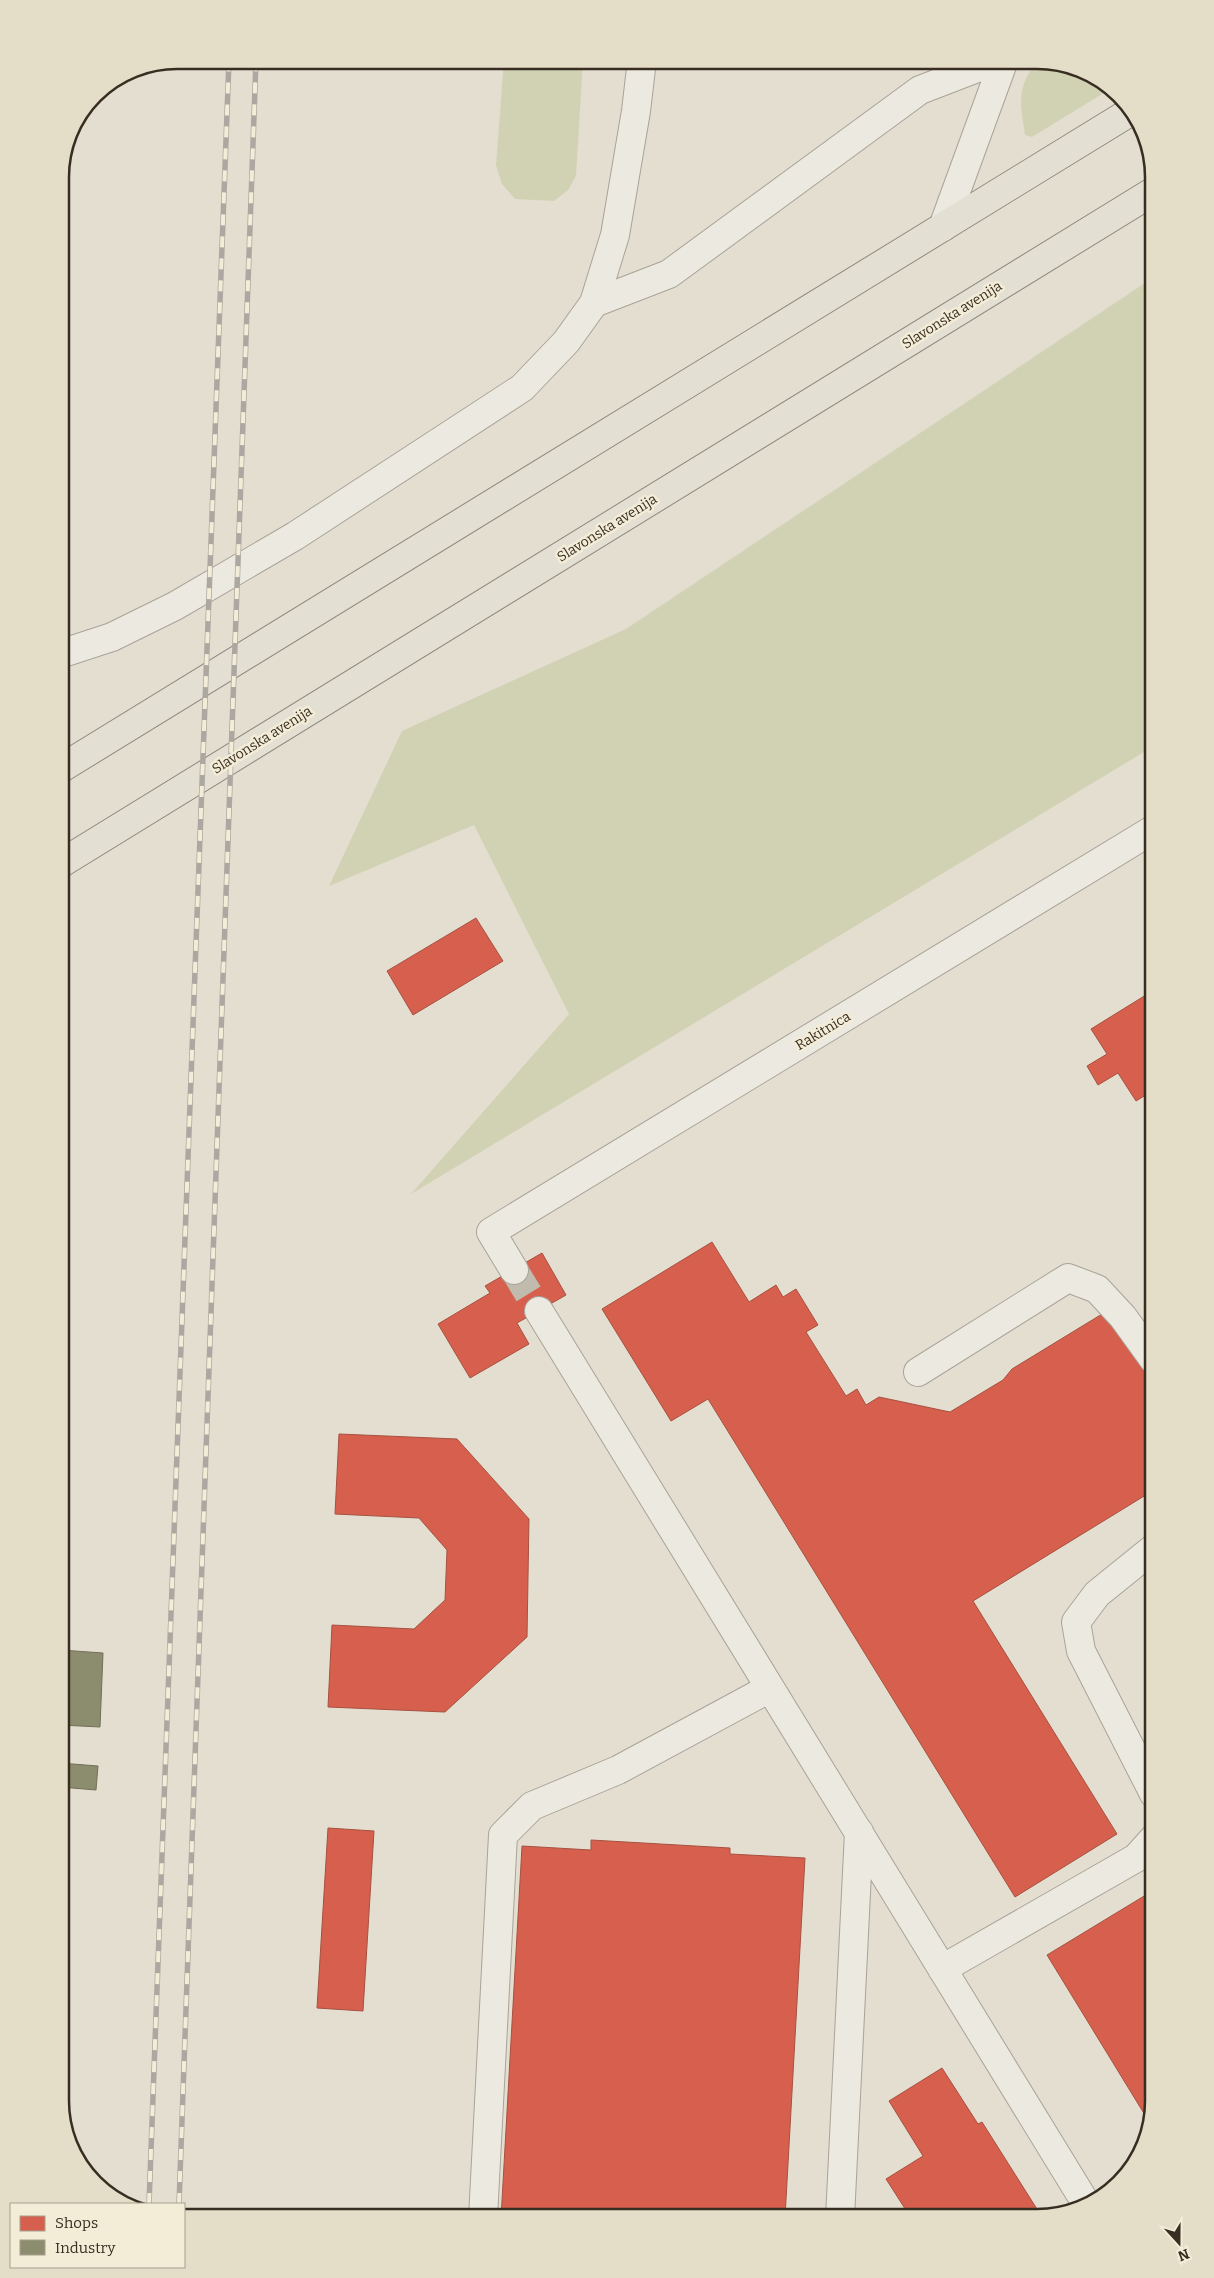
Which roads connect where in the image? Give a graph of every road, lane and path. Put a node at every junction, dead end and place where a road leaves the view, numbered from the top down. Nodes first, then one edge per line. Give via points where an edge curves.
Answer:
1 (641, 69) edge
2 (975, 69) edge
3 (1001, 69) edge
4 (1126, 115) edge
5 (1145, 197) edge
6 (943, 227) junction
7 (594, 303) junction
8 (69, 651) edge
9 (69, 762) edge
10 (1145, 834) edge
11 (69, 858) edge
12 (514, 1270) tunnel mouth
13 (539, 1311) tunnel mouth
14 (1145, 1348) edge
15 (918, 1372) dead end
16 (1145, 1555) edge
17 (770, 1688) junction
18 (1145, 1776) edge
19 (859, 1832) junction
20 (1145, 1848) edge
21 (942, 1969) junction
22 (1083, 2199) edge
23 (484, 2209) edge
24 (840, 2209) edge

1 - 7 street via 615,235
2 - 7 street via 920,90 669,274
3 - 6 street
4 - 6 main road
5 - 11 main road, Slavonska avenija
6 - 9 main road
7 - 8 street via 566,342 522,388 412,461 295,536 175,606 112,637
10 - 12 street, Rakitnica via 491,1232
13 - 17 street
14 - 15 street via 1097,1289 1068,1278
16 - 18 street via 1097,1594 1076,1622 1081,1651
17 - 19 street
17 - 23 street via 618,1770 532,1806 503,1835
19 - 21 street
19 - 24 street
20 - 21 street via 1136,1858
21 - 22 street

